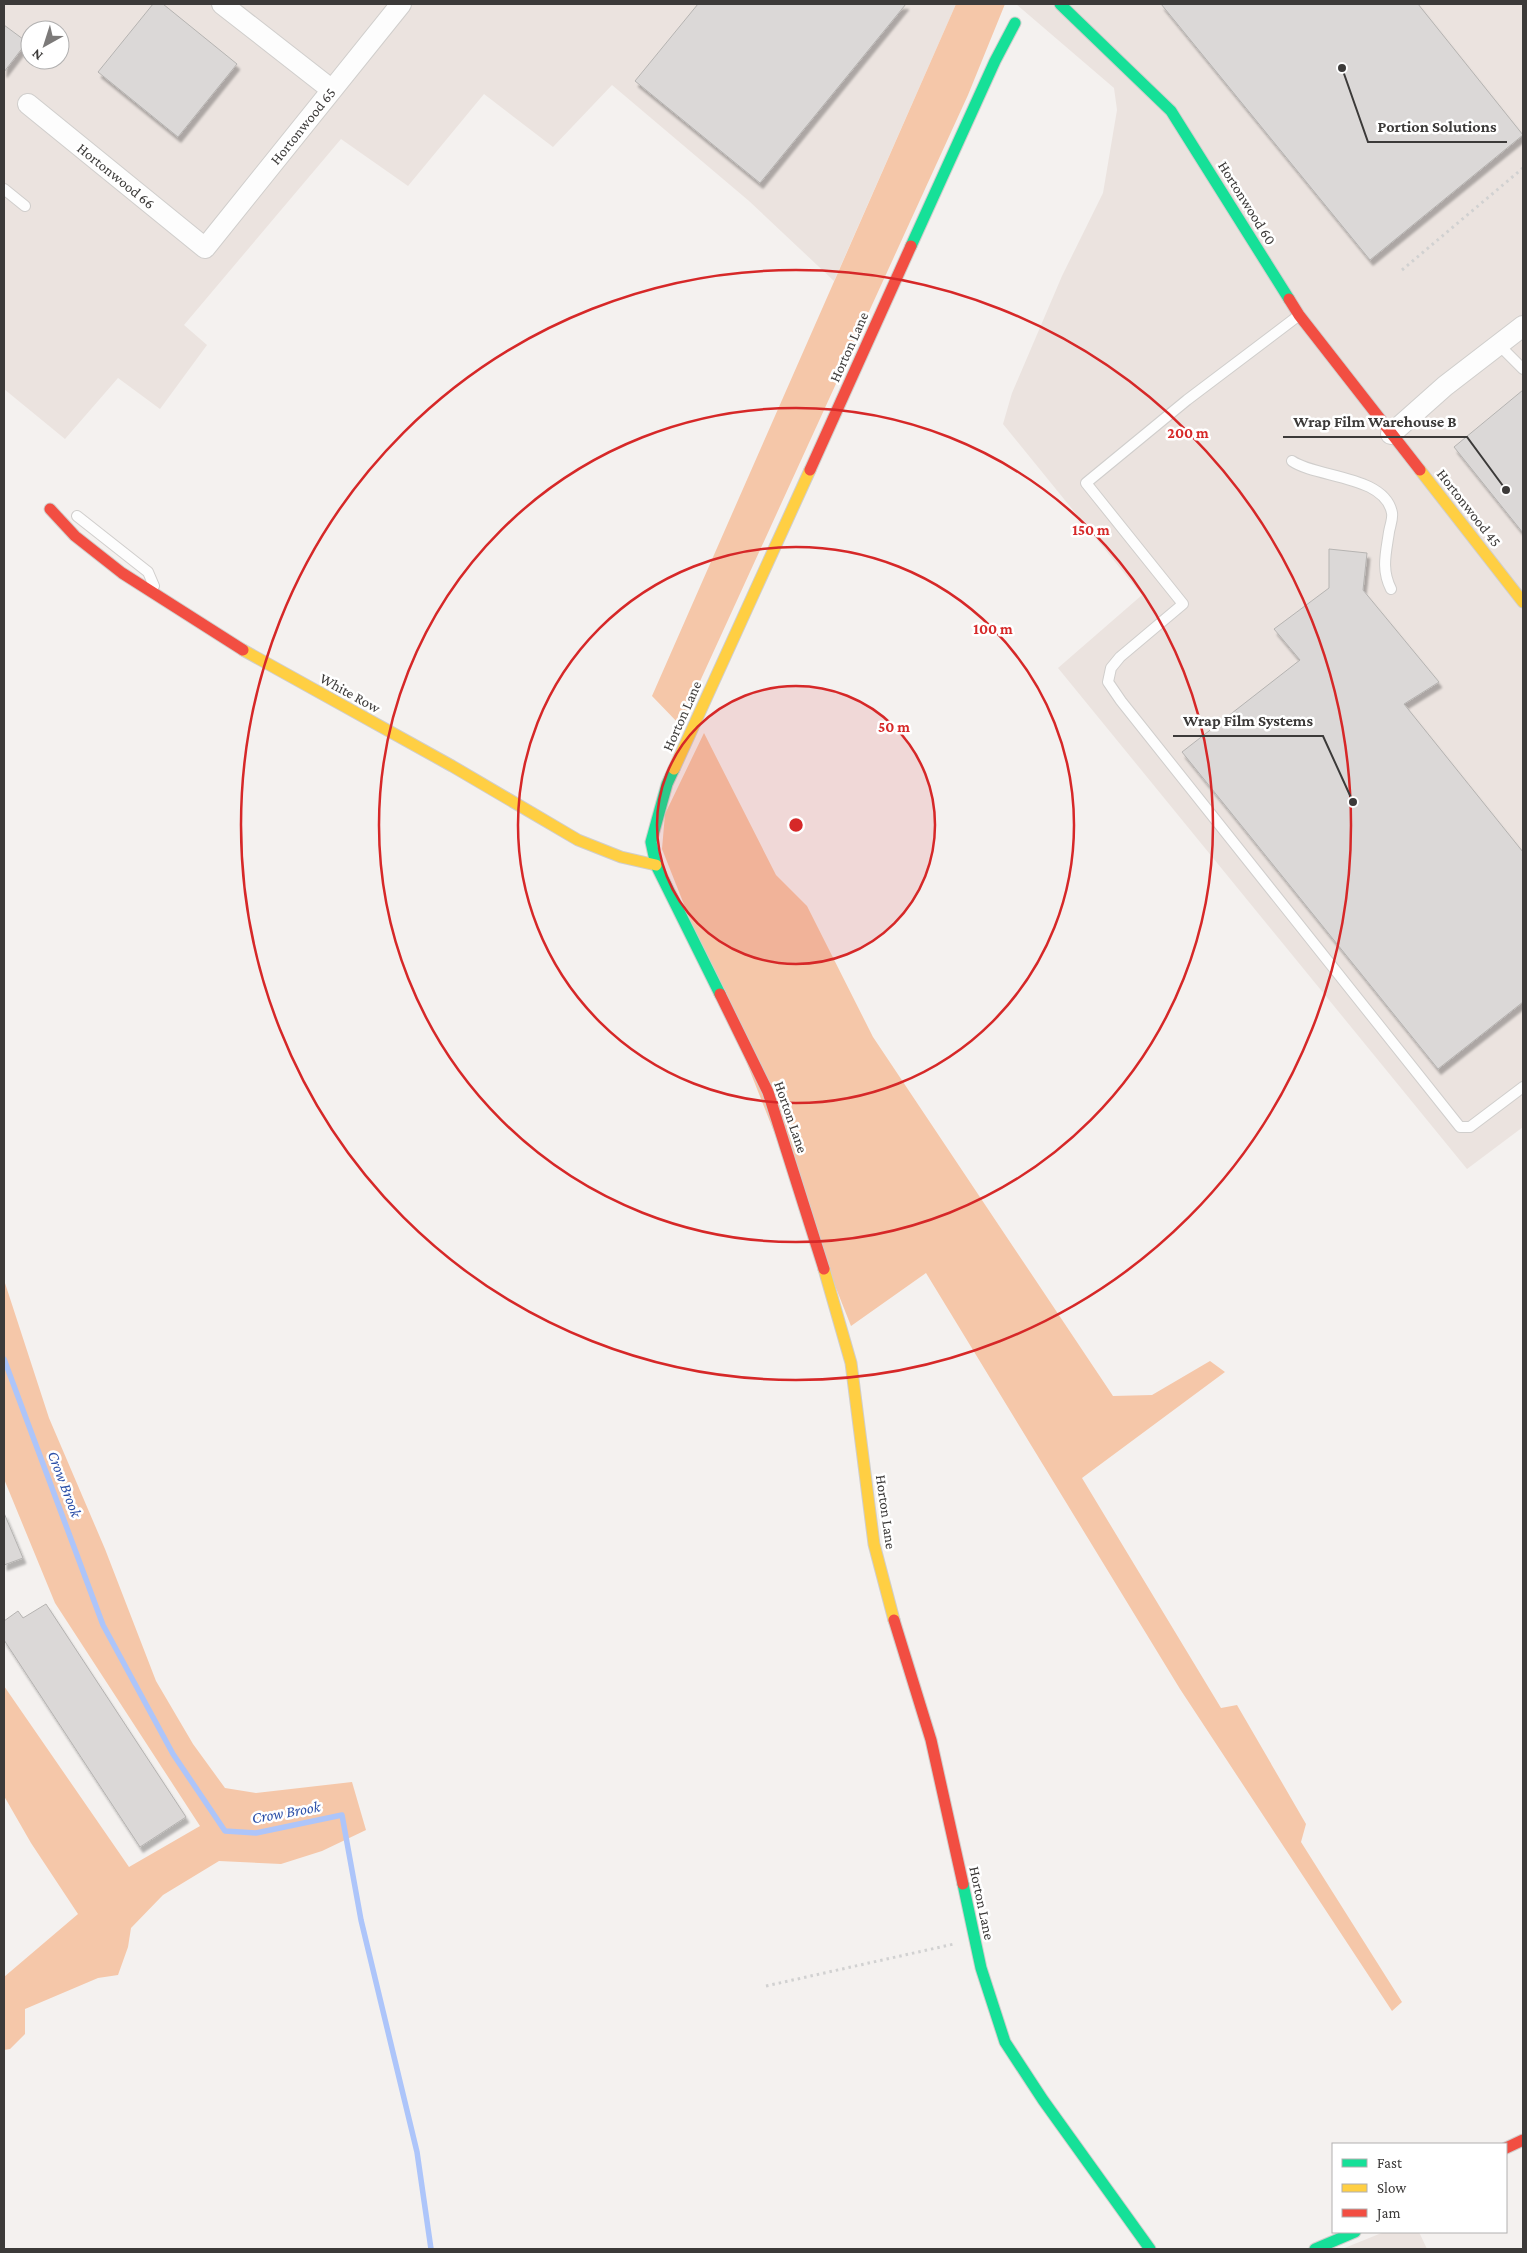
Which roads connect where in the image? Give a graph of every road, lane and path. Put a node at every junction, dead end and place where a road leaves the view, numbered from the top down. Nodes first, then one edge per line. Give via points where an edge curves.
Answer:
1 (222, 4) edge
2 (401, 4) edge
3 (1060, 4) edge
4 (1015, 23) dead end
5 (332, 90) junction
6 (28, 104) dead end
7 (1523, 168) edge
8 (4, 189) edge
9 (25, 206) dead end
10 (205, 248) joint
11 (1402, 270) dead end
12 (1299, 315) junction
13 (1523, 326) edge
14 (1499, 345) junction
15 (1523, 369) edge
16 (1391, 434) junction
17 (1292, 461) dead end
18 (50, 510) dead end
19 (77, 516) dead end
20 (1391, 589) dead end
21 (160, 598) junction
22 (1523, 602) edge
23 (656, 865) junction
24 (1523, 1087) edge
25 (974, 1939) junction
26 (766, 1986) dead end
27 (1523, 2140) edge
28 (1507, 2148) edge
29 (1353, 2233) edge
30 (1150, 2249) edge
31 (1319, 2249) edge

1 - 5 street
2 - 5 street, Hortonwood 65
3 - 12 street, Hortonwood 60 via 1171,110
4 - 23 street, Horton Lane via 995,60 668,784 651,842
5 - 10 street, Hortonwood 65
6 - 10 street, Hortonwood 66
7 - 11 path
8 - 9 lane
12 - 16 street, Hortonwood 60
12 - 24 lane via 1187,400 1086,483 1183,604 1120,657 1111,668 1108,682 1460,1127 1470,1128
13 - 14 street
14 - 15 lane
14 - 16 street via 1445,386
16 - 22 street, Hortonwood 45
17 - 20 lane via 1300,467 1357,481 1381,496 1392,512 1384,567
18 - 21 street, White Row via 75,536
19 - 21 lane via 148,572
21 - 23 street, White Row via 234,645 578,840
23 - 25 street, Horton Lane via 768,1092 823,1267 851,1363 874,1544 930,1740
25 - 26 path
25 - 30 street, Horton Lane via 1005,2042
27 - 28 street
29 - 31 street

